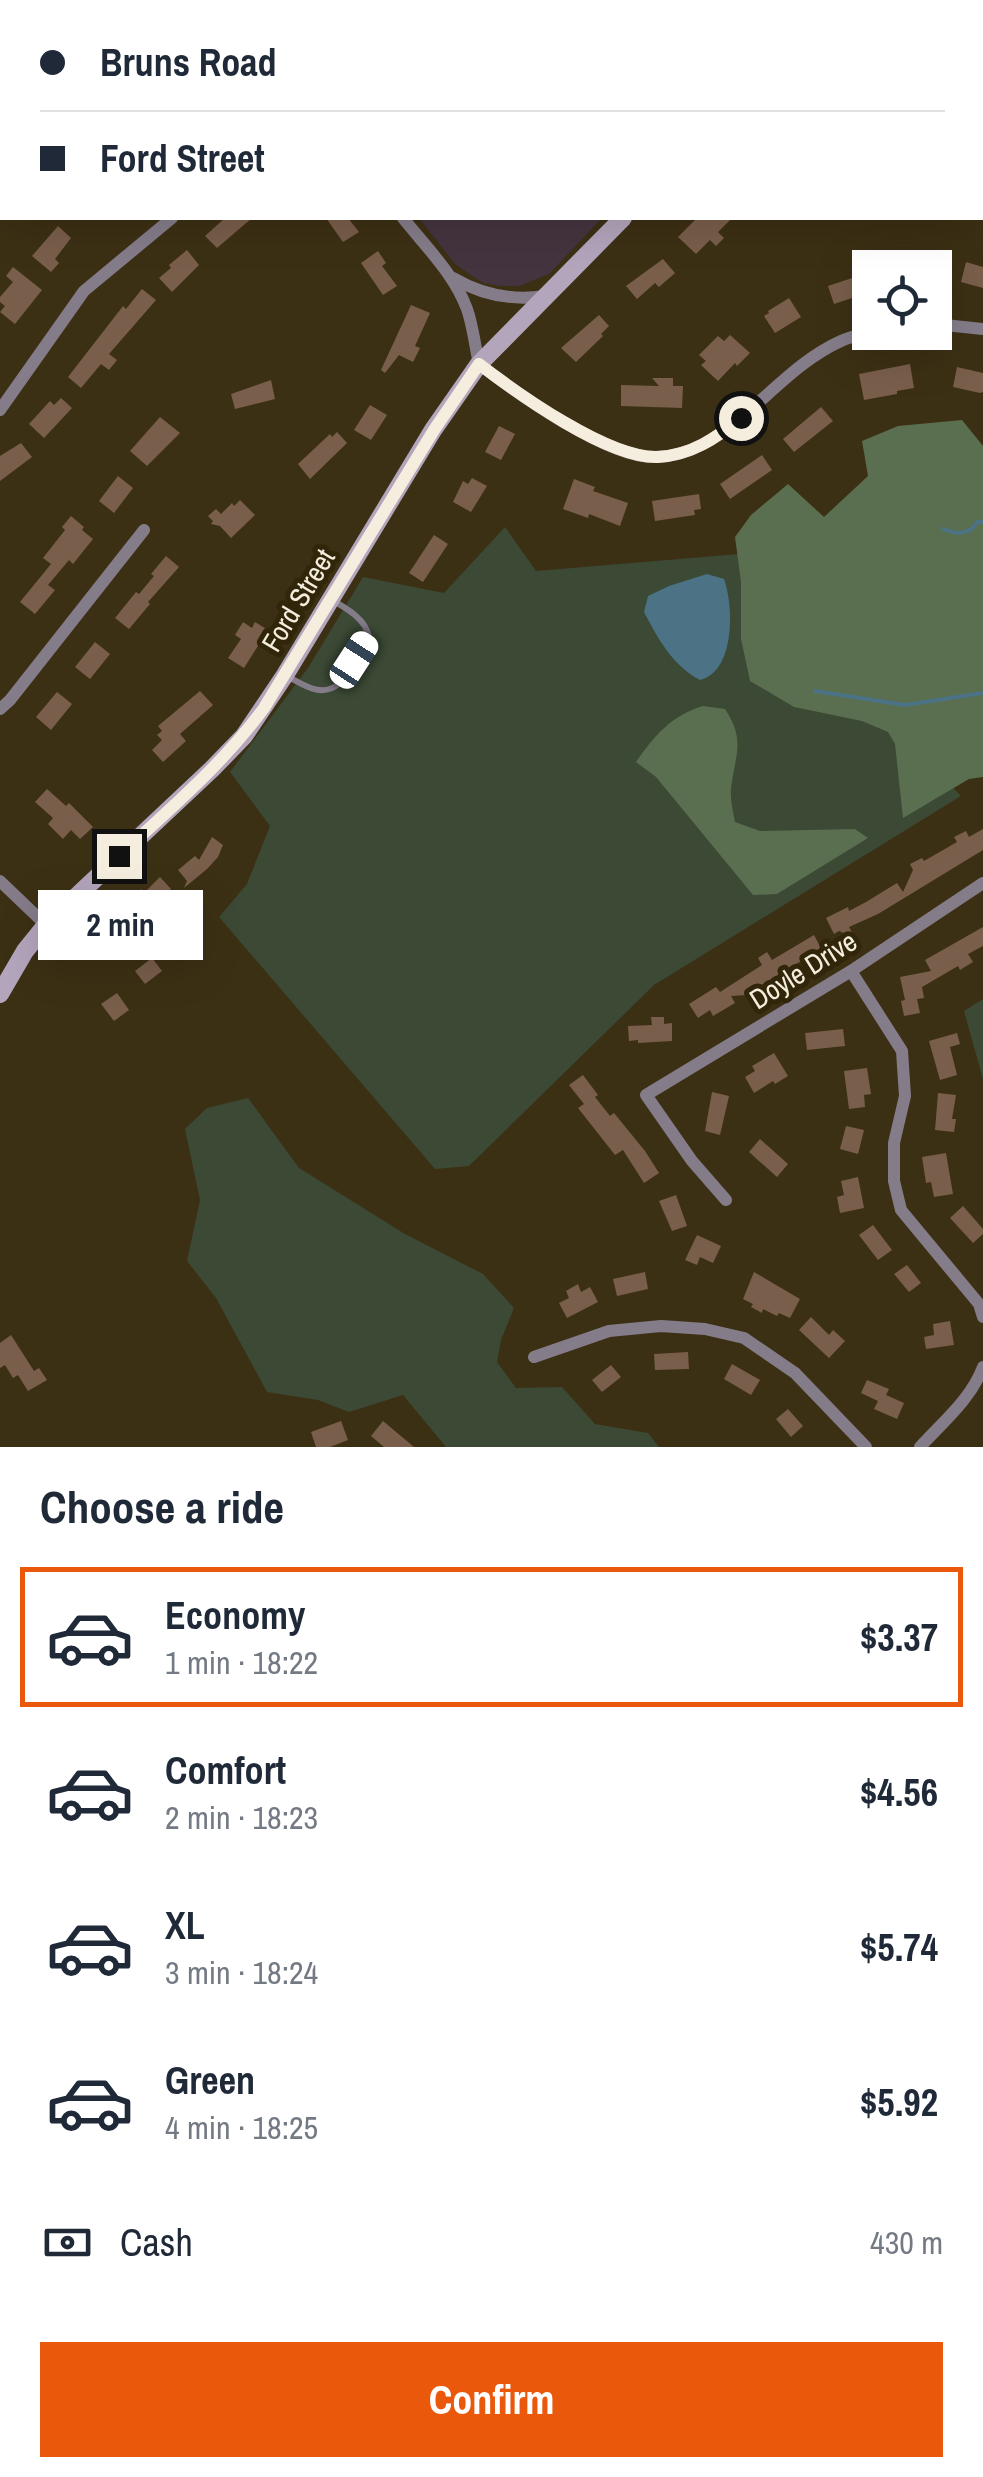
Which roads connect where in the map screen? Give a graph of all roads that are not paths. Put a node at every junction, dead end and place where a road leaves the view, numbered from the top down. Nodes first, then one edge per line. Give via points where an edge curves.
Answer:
1 (170, 220) edge
2 (405, 220) edge
3 (620, 220) edge
4 (451, 277) junction
5 (545, 296) junction
6 (952, 325) edge
7 (983, 329) edge
8 (852, 338) edge
9 (479, 364) junction
10 (0, 410) edge
11 (144, 530) dead end
12 (331, 600) junction
13 (285, 675) junction
14 (0, 709) edge
15 (0, 881) edge
16 (983, 883) edge
17 (46, 925) junction
18 (851, 971) junction
19 (0, 994) edge
20 (726, 1200) dead end
21 (983, 1316) edge
22 (534, 1357) dead end
23 (983, 1367) edge
24 (866, 1447) edge
25 (920, 1447) edge

1 - 10 street via 84,291
2 - 4 street
3 - 5 street, Ford Street
4 - 5 street via 488,294
4 - 9 street via 468,313
5 - 9 street, Ford Street
6 - 7 street
8 - 9 street via 801,366 714,439 656,457 618,450 568,424
9 - 12 street, Ford Street
11 - 14 street
12 - 13 street, Ford Street
12 - 13 lane via 362,622 368,637 333,689 318,691
13 - 17 street, Ford Street via 244,736
15 - 17 street
16 - 18 street, Doyle Drive
17 - 19 street, Ford Street
18 - 20 street, Doyle Drive via 646,1096
18 - 21 street via 902,1051 905,1096 894,1143 901,1210
22 - 24 street via 609,1332 661,1326 744,1338 795,1373
23 - 25 street via 953,1414

